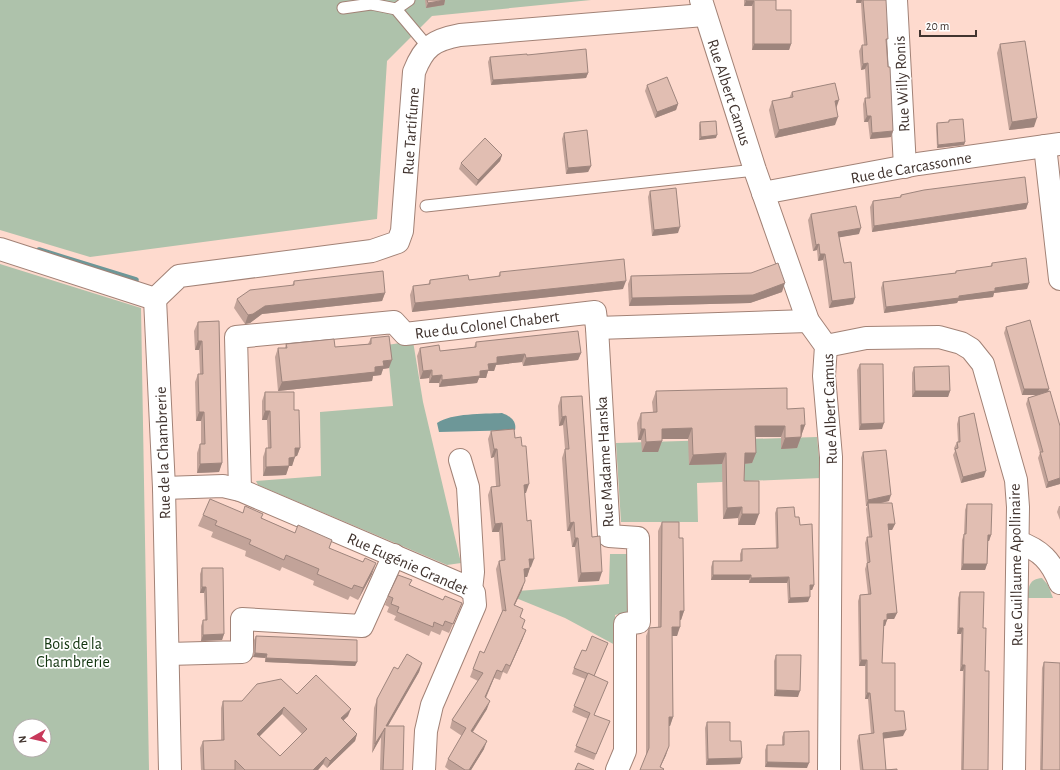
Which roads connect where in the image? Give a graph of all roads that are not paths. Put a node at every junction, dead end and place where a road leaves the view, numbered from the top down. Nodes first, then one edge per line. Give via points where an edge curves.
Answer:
1 (409, 0) edge
2 (896, 0) edge
3 (703, 7) edge
4 (343, 8) dead end
5 (396, 9) junction
6 (428, 47) junction
7 (1052, 145) edge
8 (906, 167) junction
9 (755, 170) junction
10 (763, 193) junction
11 (426, 206) dead end
12 (0, 249) edge
13 (1060, 279) edge
14 (155, 298) junction
15 (808, 321) junction
16 (596, 328) junction
17 (826, 346) junction
18 (460, 460) dead end
19 (164, 488) junction
20 (240, 490) junction
21 (1018, 542) junction
22 (394, 555) junction
23 (1060, 583) edge
24 (471, 590) junction
25 (168, 654) junction
26 (170, 770) edge
27 (424, 770) edge
28 (617, 770) edge
29 (830, 770) edge
30 (1014, 770) edge

1 - 5 lane
2 - 8 street, Rue Willy Ronis
3 - 6 street, Rue Tartifume via 460,35 442,38
3 - 9 street, Rue Albert Camus
4 - 5 lane via 371,4
5 - 6 lane
6 - 14 street, Rue Tartifume via 414,72 402,231 398,242 372,251 179,276
7 - 8 street, Rue de Carcassonne
7 - 13 street
8 - 10 street, Rue de Carcassonne
9 - 10 street, Rue Albert Camus
9 - 11 lane
10 - 15 street, Rue Albert Camus
12 - 14 street
14 - 19 street, Rue de la Chambrerie
15 - 16 street
15 - 17 street, Rue Albert Camus
16 - 20 street, Rue du Colonel Chabert via 596,312 405,334 394,322 236,337
16 - 28 street, Rue Madame Hanska via 609,536 638,538 639,622 625,624 625,751
17 - 21 street, Rue Guillaume Apollinaire via 866,338 938,337 952,339 971,349 985,370 1016,480
17 - 29 street, Rue Albert Camus via 824,376 831,457
18 - 24 street via 468,487 473,572
19 - 20 street, Rue Eugénie Grandet via 223,486
19 - 25 street, Rue de la Chambrerie
20 - 22 street, Rue Eugénie Grandet
21 - 23 street via 1035,548
21 - 30 street, Rue Guillaume Apollinaire
22 - 24 street, Rue Eugénie Grandet
22 - 25 street via 362,626 242,619 242,652
24 - 27 street, Rue Eugénie Grandet via 474,593 475,604 438,688 428,718
25 - 26 street, Rue de la Chambrerie

